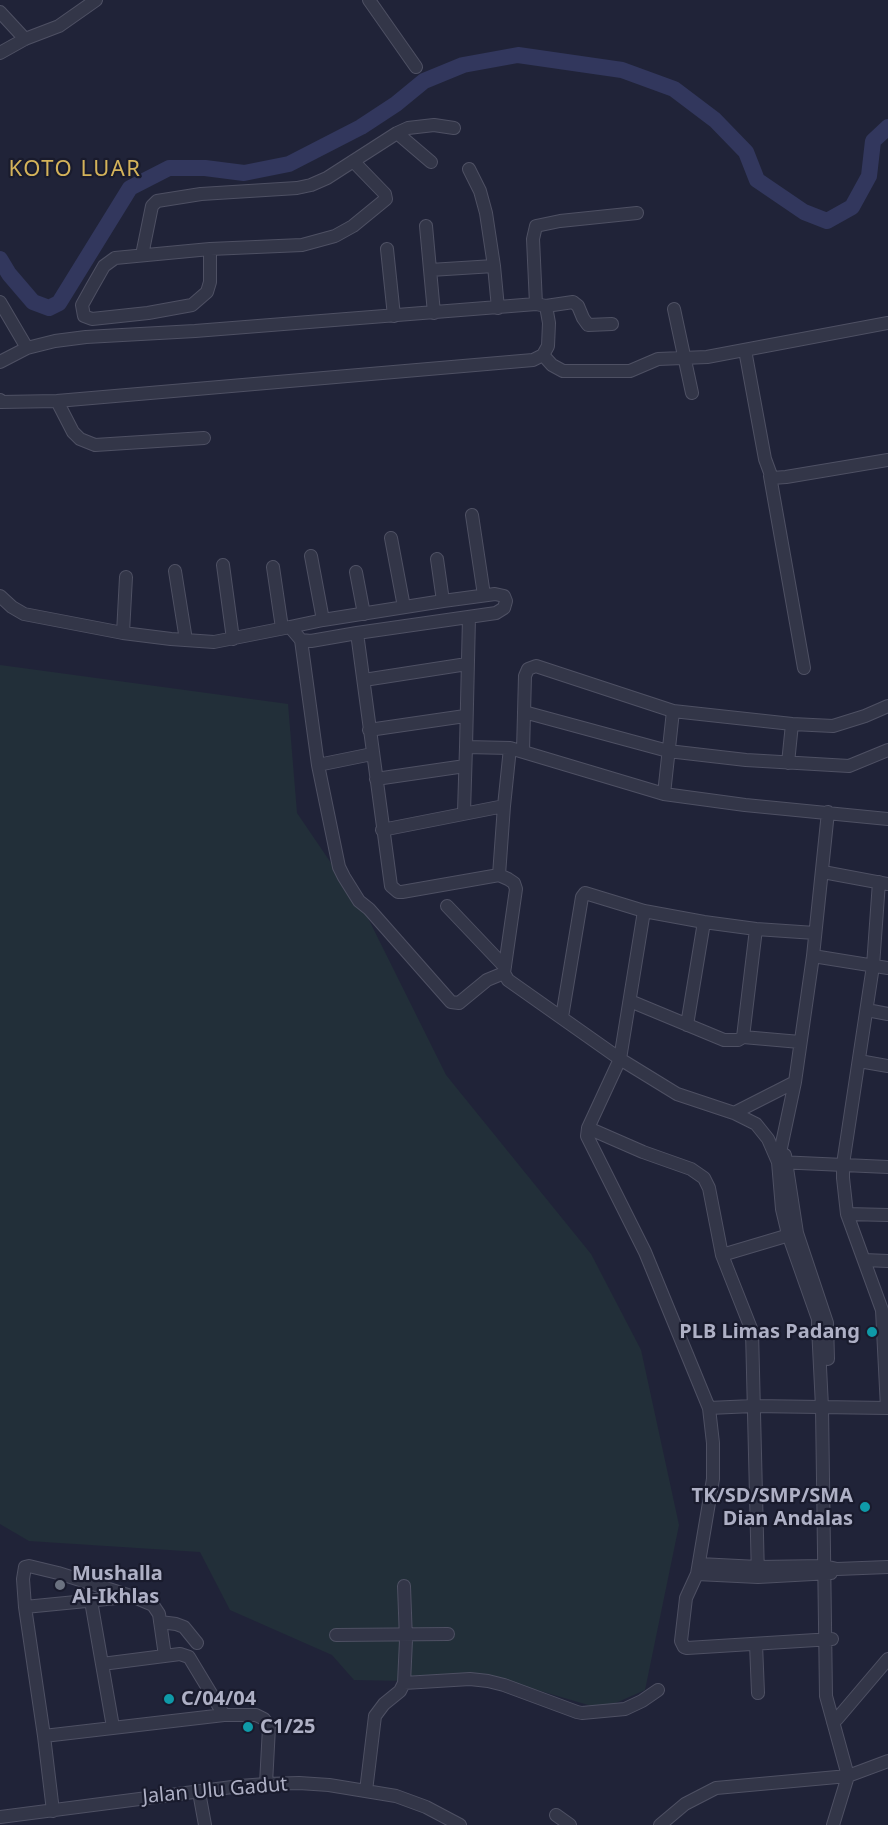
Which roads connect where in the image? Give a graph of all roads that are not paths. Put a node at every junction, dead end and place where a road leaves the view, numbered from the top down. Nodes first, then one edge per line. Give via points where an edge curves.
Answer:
1 (96, 0) edge
2 (369, 0) edge
3 (0, 12) edge
4 (25, 39) junction
5 (0, 53) edge
6 (416, 67) dead end
7 (454, 128) dead end
8 (397, 133) junction
9 (353, 161) junction
10 (431, 162) dead end
11 (469, 169) dead end
12 (637, 213) dead end
13 (426, 226) dead end
14 (210, 249) junction
15 (387, 249) dead end
16 (142, 255) junction
17 (494, 266) junction
18 (430, 270) junction
19 (0, 302) edge
20 (541, 305) junction
21 (498, 308) junction
22 (674, 309) dead end
23 (434, 313) junction
24 (394, 316) junction
25 (92, 319) junction
26 (888, 323) edge
27 (612, 324) dead end
28 (67, 340) junction
29 (27, 348) junction
30 (745, 350) junction
31 (543, 355) junction
32 (684, 358) junction
33 (0, 362) edge
34 (692, 393) dead end
35 (57, 400) junction
36 (0, 401) edge
37 (204, 438) dead end
38 (888, 460) edge
39 (770, 476) junction
40 (472, 515) dead end
41 (392, 538) dead end
42 (311, 556) dead end
43 (437, 559) dead end
44 (223, 565) dead end
45 (273, 567) dead end
46 (175, 571) dead end
47 (356, 572) dead end
48 (126, 576) dead end
49 (484, 595) junction
50 (0, 596) edge
51 (443, 601) junction
52 (404, 607) junction
53 (364, 614) junction
54 (469, 617) junction
55 (323, 620) junction
56 (286, 628) junction
57 (123, 633) junction
58 (357, 633) junction
59 (233, 639) junction
60 (186, 640) junction
61 (301, 640) junction
62 (467, 664) junction
63 (804, 668) dead end
64 (364, 680) junction
65 (888, 706) edge
66 (674, 711) junction
67 (524, 712) junction
68 (465, 716) junction
69 (792, 724) junction
70 (369, 730) junction
71 (466, 747) junction
72 (510, 748) junction
73 (888, 750) edge
74 (523, 751) junction
75 (668, 751) junction
76 (372, 754) junction
77 (788, 763) junction
78 (318, 765) junction
79 (465, 766) junction
80 (376, 779) junction
81 (664, 794) junction
82 (504, 806) junction
83 (464, 812) junction
84 (828, 812) junction
85 (888, 819) edge
86 (382, 830) junction
87 (823, 872) junction
88 (499, 875) junction
89 (884, 883) edge
90 (447, 906) dead end
91 (644, 911) junction
92 (704, 922) junction
93 (756, 929) junction
94 (815, 933) junction
95 (813, 956) junction
96 (873, 966) junction
97 (888, 968) edge
98 (505, 970) junction
99 (630, 1001) junction
100 (867, 1010) junction
101 (888, 1014) edge
102 (562, 1017) junction
103 (687, 1025) junction
104 (743, 1037) junction
105 (800, 1042) junction
106 (620, 1059) junction
107 (860, 1061) junction
108 (888, 1066) edge
109 (795, 1082) junction
110 (734, 1113) junction
111 (588, 1128) junction
112 (783, 1162) junction
113 (843, 1164) junction
114 (888, 1167) edge
115 (847, 1214) junction
116 (888, 1215) edge
117 (793, 1234) junction
118 (723, 1255) junction
119 (864, 1260) junction
120 (888, 1261) edge
121 (885, 1310) edge
122 (886, 1360) edge
123 (753, 1406) junction
124 (825, 1407) junction
125 (709, 1408) junction
126 (887, 1408) edge
127 (888, 1567) edge
128 (698, 1569) junction
129 (830, 1570) junction
130 (758, 1572) junction
131 (404, 1586) dead end
132 (134, 1597) junction
133 (91, 1601) junction
134 (25, 1607) junction
135 (160, 1622) junction
136 (447, 1634) dead end
137 (336, 1635) dead end
138 (406, 1636) junction
139 (829, 1639) junction
140 (197, 1643) dead end
141 (756, 1644) junction
142 (165, 1656) junction
143 (888, 1659) edge
144 (102, 1664) junction
145 (404, 1683) junction
146 (658, 1690) dead end
147 (758, 1693) dead end
148 (224, 1715) junction
149 (835, 1721) junction
150 (113, 1727) junction
151 (45, 1736) junction
152 (888, 1761) edge
153 (852, 1775) junction
154 (266, 1784) junction
155 (366, 1791) junction
156 (200, 1792) junction
157 (53, 1811) junction
158 (556, 1815) dead end
159 (0, 1817) edge
160 (31, 1819) edge
161 (205, 1825) edge
162 (460, 1825) edge
163 (570, 1825) edge
164 (660, 1825) edge
165 (834, 1825) edge
166 (840, 1825) edge

1 - 4 street via 59,26
2 - 6 street
3 - 4 street
4 - 5 street
7 - 8 street via 422,125
8 - 9 street
8 - 10 street
9 - 14 street via 386,199 353,226 335,236 302,245
9 - 16 street via 317,184 157,201 152,206
11 - 17 street via 486,213
12 - 20 street via 536,226 533,239
13 - 18 street
14 - 16 street
14 - 25 street via 207,292 192,305
15 - 24 street
16 - 25 street via 115,258 104,266 82,305 84,316
17 - 18 street
17 - 21 street
18 - 23 street
19 - 29 street
20 - 21 street
20 - 27 street via 573,302 588,325
20 - 31 street via 549,323 548,346
21 - 23 street
22 - 32 street
23 - 24 street
24 - 28 street
25 - 28 street
26 - 30 street
28 - 29 street
29 - 33 street
30 - 32 street
30 - 39 street
31 - 32 street via 563,371 617,372 638,369 658,359
31 - 35 street via 533,360
32 - 34 street
35 - 36 street
35 - 37 street via 73,432 95,445
38 - 39 street via 786,477
39 - 63 street
40 - 49 street
41 - 52 street
42 - 55 street
43 - 51 street
44 - 59 street
45 - 56 street
46 - 60 street
47 - 53 street
48 - 57 street
49 - 51 street
49 - 54 street via 504,596 504,608
50 - 57 street via 24,614
51 - 52 street
52 - 53 street
53 - 55 street
54 - 58 street
54 - 62 street
55 - 56 street
56 - 59 street
56 - 61 street
57 - 60 street
58 - 61 street
58 - 64 street
59 - 60 street
61 - 78 street
62 - 64 street
62 - 68 street
64 - 70 street
65 - 69 street via 833,726
66 - 67 street via 536,666 528,669 525,676
66 - 69 street
66 - 75 street
67 - 74 street
67 - 75 street
68 - 70 street
68 - 71 street
69 - 77 street
70 - 76 street
71 - 72 street
71 - 79 street
72 - 74 street
72 - 82 street
73 - 77 street via 849,766
74 - 81 street
75 - 77 street
75 - 81 street
76 - 78 street
76 - 80 street
78 - 98 street via 339,867 359,901 451,1002 459,1003
79 - 80 street
79 - 83 street
80 - 86 street
81 - 84 street
82 - 83 street
82 - 88 street
83 - 86 street
84 - 85 street
84 - 87 street
86 - 88 street via 391,885 398,892
87 - 89 street
87 - 94 street
88 - 98 street via 514,883 516,889
89 - 96 street
90 - 98 street
91 - 92 street
91 - 99 street
91 - 102 street via 583,894
92 - 93 street
92 - 103 street
93 - 94 street
93 - 104 street
94 - 95 street
95 - 96 street
95 - 105 street
96 - 97 street
96 - 100 street
98 - 102 street via 508,981
99 - 103 street
99 - 106 street
100 - 101 street
100 - 107 street
102 - 106 street
103 - 104 street via 724,1040
104 - 105 street
105 - 109 street
106 - 110 street via 677,1094
106 - 111 street
107 - 108 street
107 - 113 street
109 - 110 street
109 - 112 street
110 - 112 street via 756,1124
111 - 118 street via 691,1169 704,1178
111 - 125 street via 588,1140 645,1252
112 - 113 street
112 - 117 street via 782,1209
113 - 114 street
113 - 115 street
115 - 116 street
115 - 119 street
117 - 118 street
117 - 124 street via 827,1323
118 - 123 street via 752,1332
119 - 120 street
119 - 121 street
121 - 122 street
122 - 126 street
123 - 124 street
123 - 125 street
123 - 130 street
124 - 126 street
124 - 129 street
125 - 128 street via 713,1479
127 - 129 street
128 - 130 street
128 - 141 street via 686,1598 681,1641 684,1647
129 - 130 street
129 - 139 street
131 - 138 street
132 - 133 street
132 - 134 street via 29,1566 24,1573
132 - 135 street via 157,1609
133 - 134 street
133 - 144 street
134 - 151 street
135 - 140 street via 184,1627
135 - 142 street
136 - 138 street
137 - 138 street
138 - 145 street
139 - 141 street
139 - 149 street via 826,1696
141 - 147 street
142 - 144 street
142 - 148 street via 185,1655 193,1660
143 - 149 street
144 - 150 street
145 - 146 street via 488,1681 577,1712 625,1709
145 - 155 street via 375,1716
148 - 150 street
148 - 154 street via 256,1715 269,1727
149 - 153 street
150 - 151 street
151 - 157 street
152 - 153 street
153 - 164 street via 716,1788 685,1804
153 - 165 street
153 - 166 street
154 - 155 street, Jalan Ulu Gadut via 329,1785
154 - 156 street, Jalan Ulu Gadut
155 - 162 street, Jalan Ulu Gadut via 396,1796
156 - 157 street, Jalan Ulu Gadut
156 - 161 street
157 - 160 street, Jalan Ulu Gadut
158 - 163 street
159 - 160 street, Jalan Ulu Gadut

